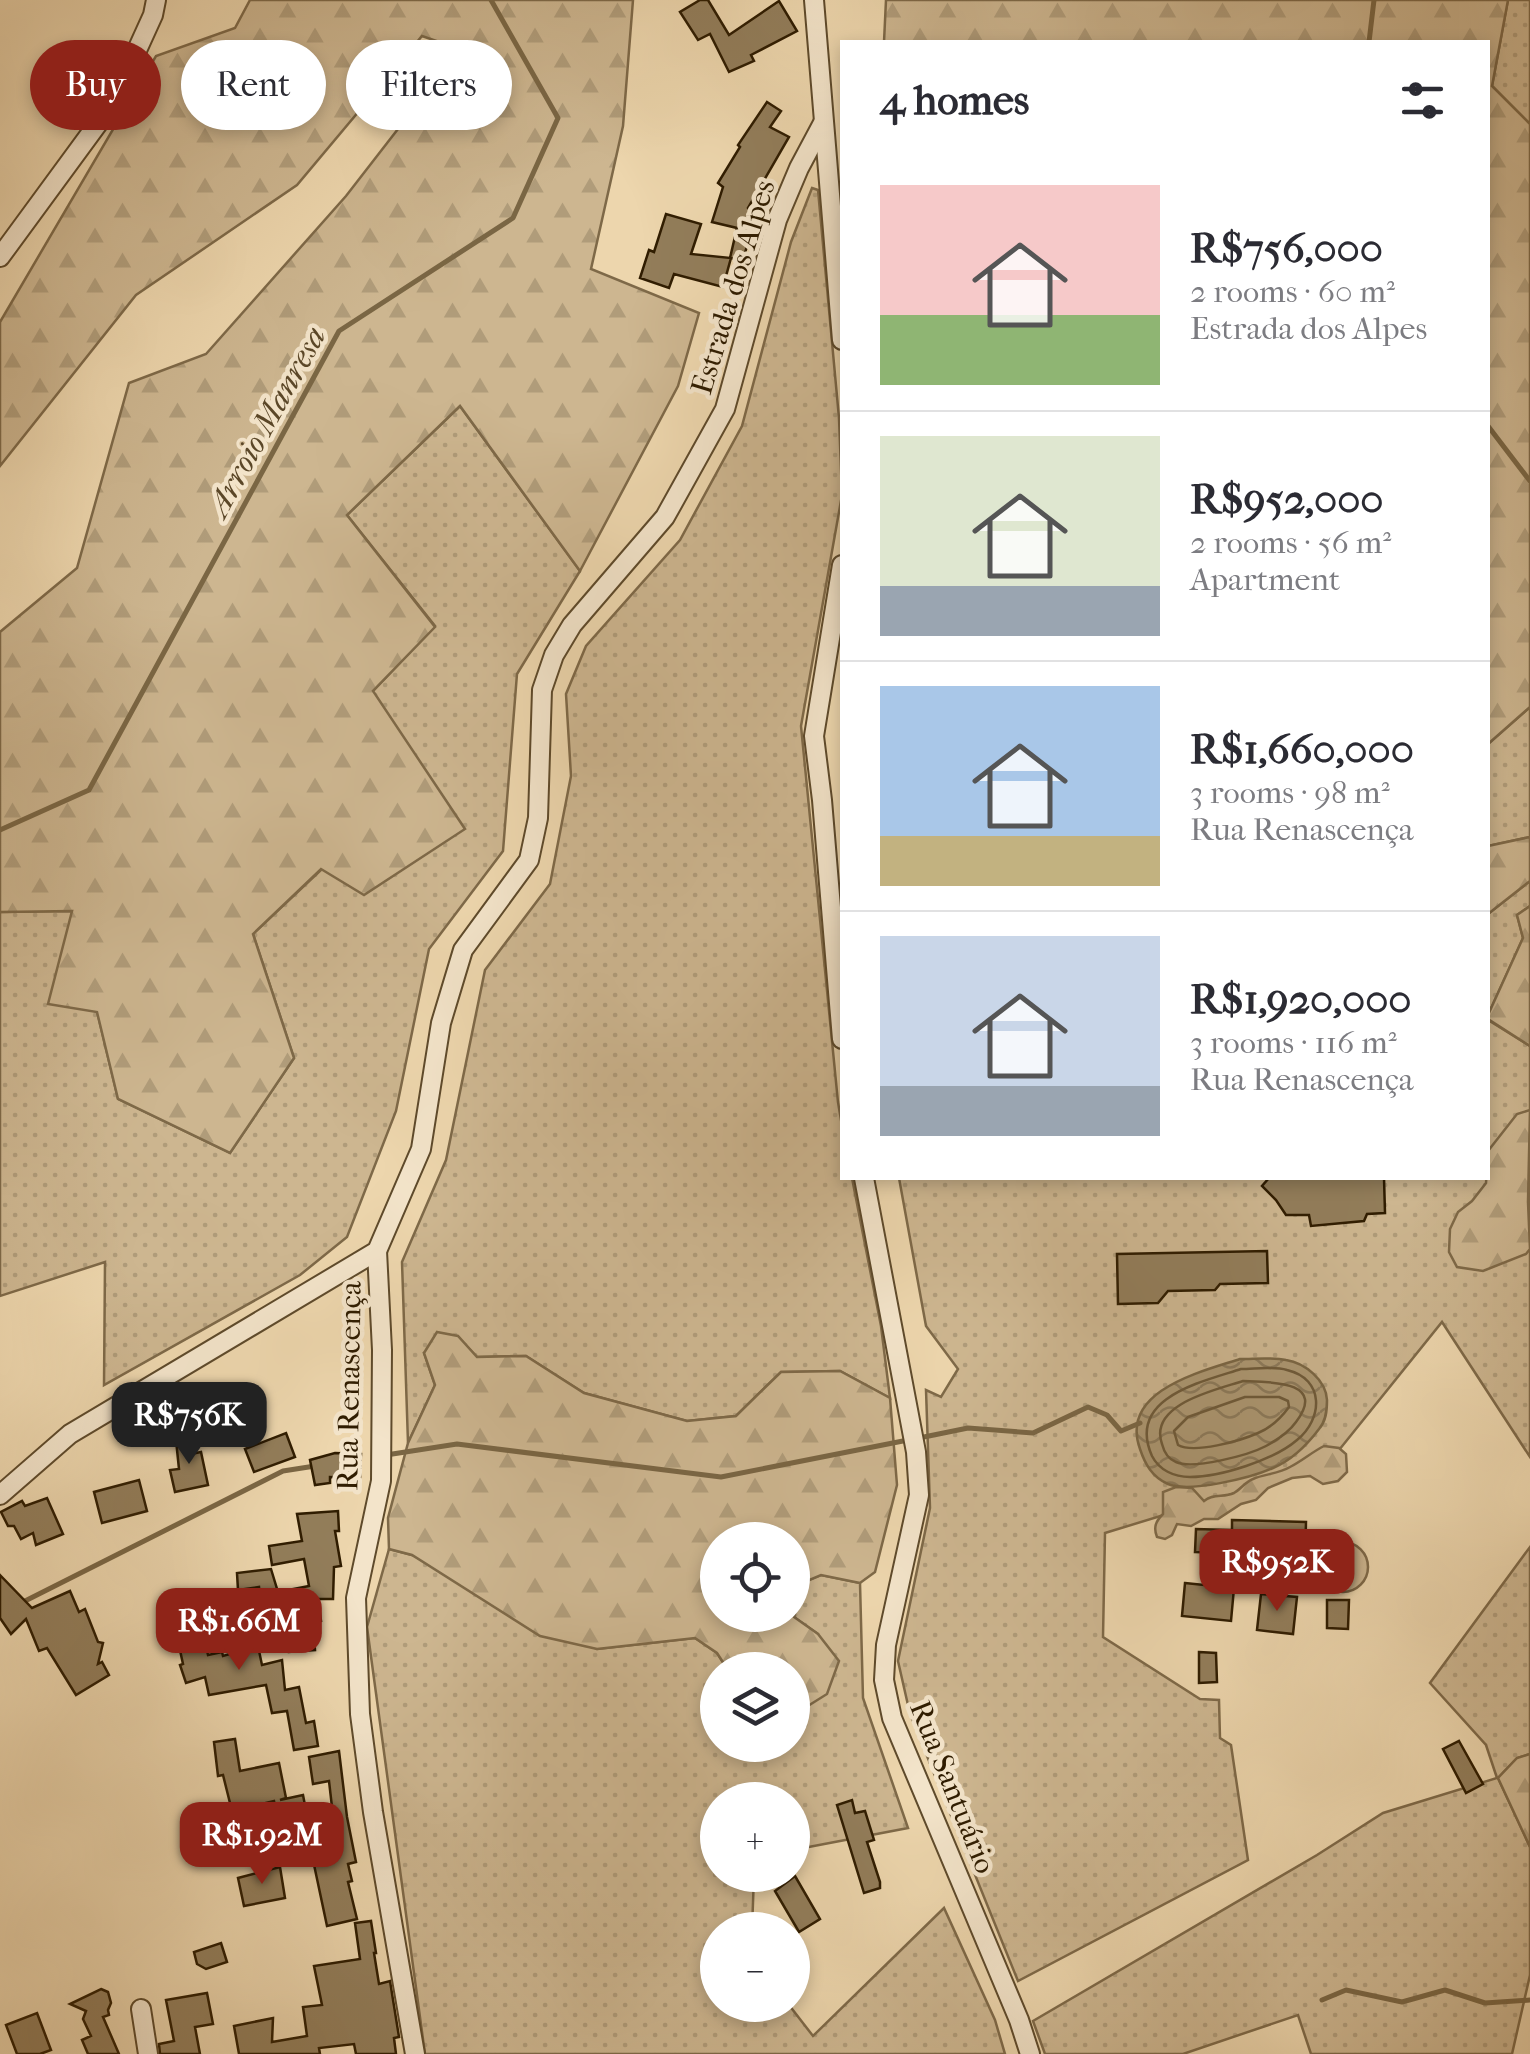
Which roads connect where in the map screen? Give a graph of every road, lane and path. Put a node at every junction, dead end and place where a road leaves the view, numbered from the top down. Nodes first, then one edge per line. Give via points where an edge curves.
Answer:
1 (156, 0) edge
2 (814, 0) edge
3 (823, 123) junction
4 (0, 257) edge
5 (840, 317) edge
6 (840, 577) edge
7 (840, 1017) edge
8 (864, 1180) edge
9 (378, 1251) junction
10 (0, 1494) edge
11 (141, 2008) dead end
12 (148, 2054) edge
13 (415, 2054) edge
14 (1030, 2054) edge

1 - 4 street via 113,103
2 - 3 street
3 - 5 street
3 - 9 street, Estrada dos Alpes via 777,220 725,409 665,518 554,655 542,690 538,818 528,860 463,950 441,1023 421,1149
6 - 7 street via 814,736
8 - 14 street, Rua Santuário via 919,1495 884,1680 892,1718
9 - 10 street via 70,1434
9 - 13 street, Rua Renascença via 381,1481 356,1598 360,1714
11 - 12 street

